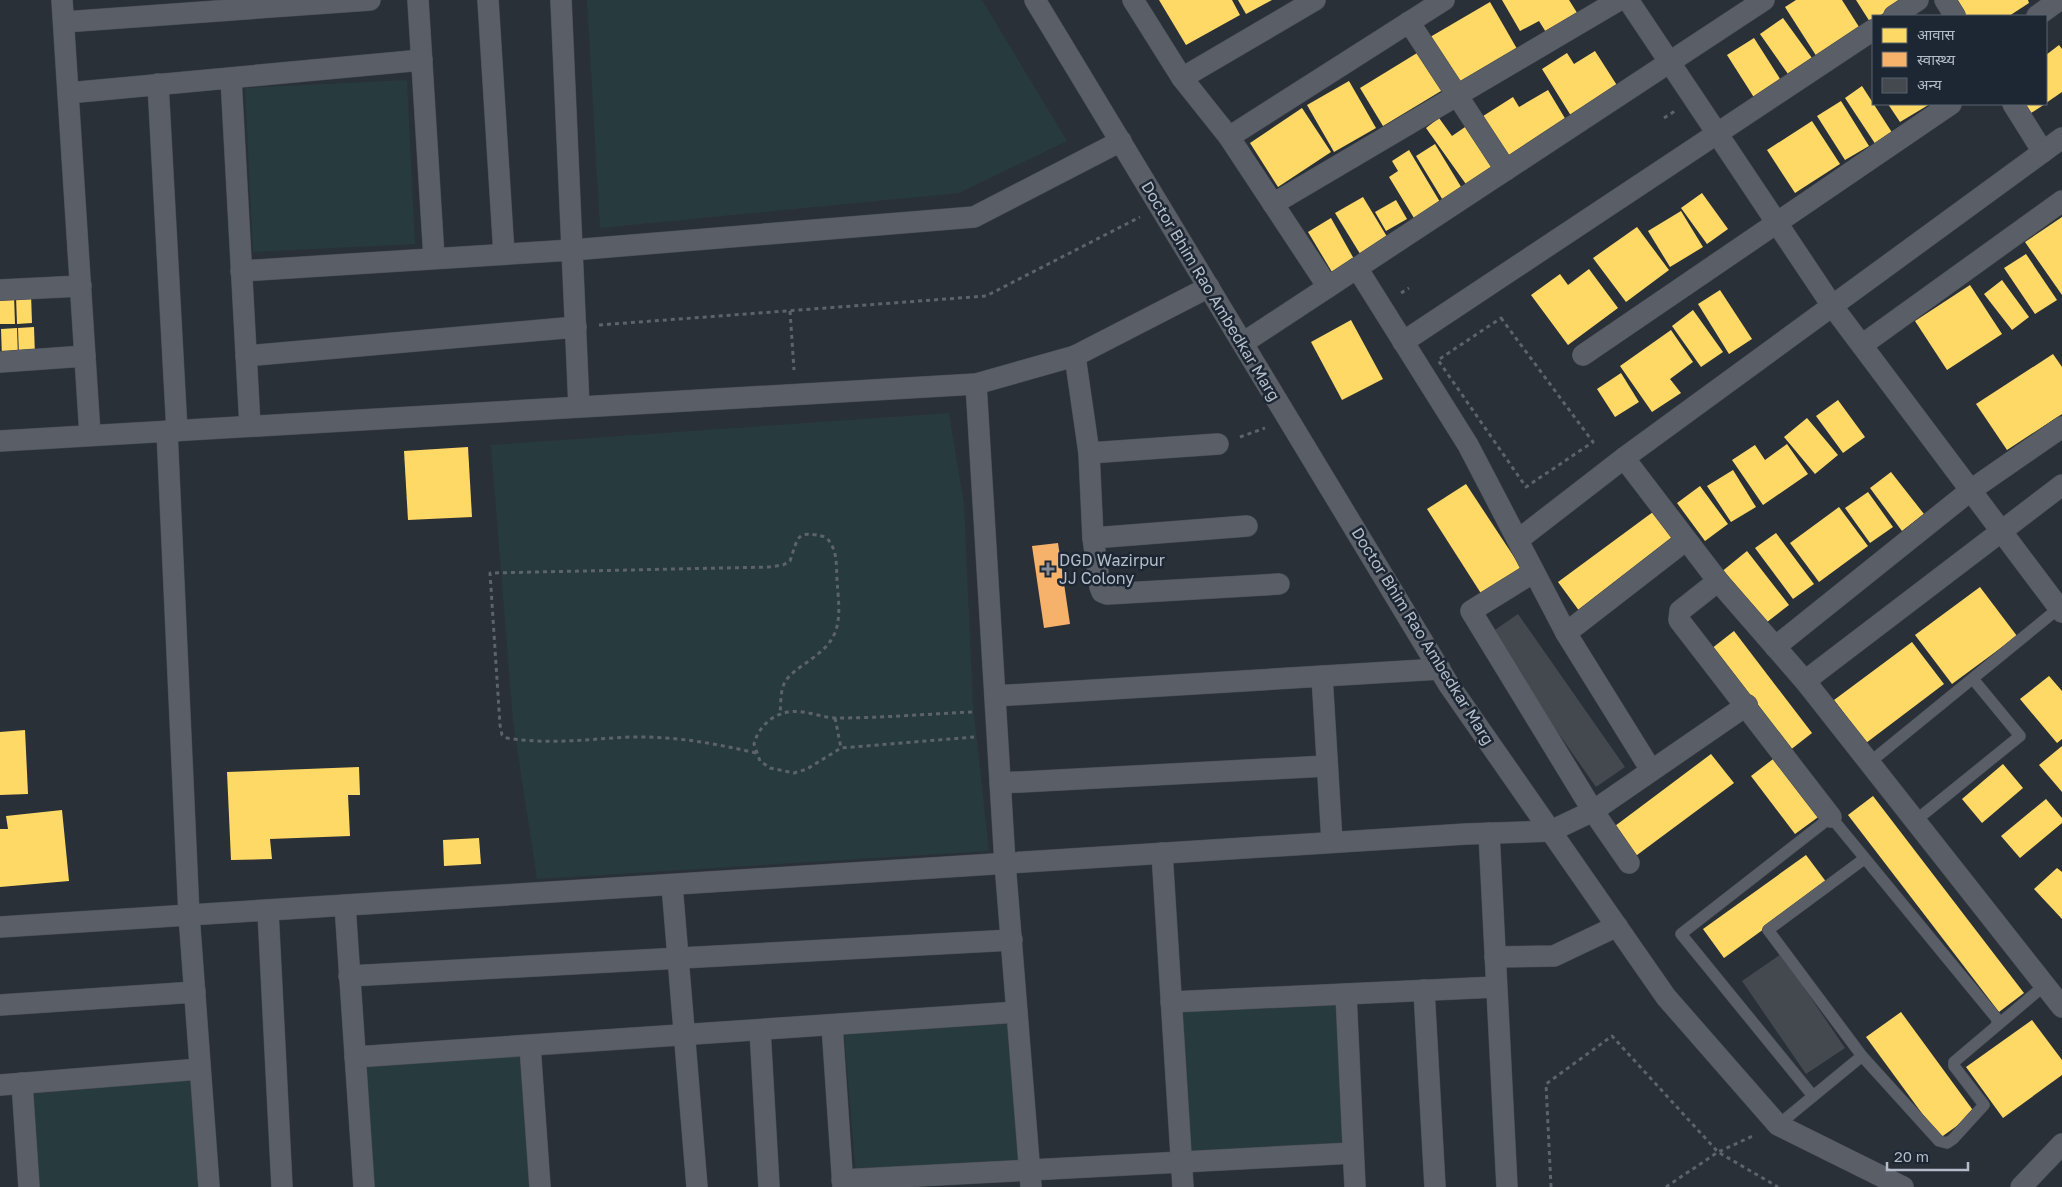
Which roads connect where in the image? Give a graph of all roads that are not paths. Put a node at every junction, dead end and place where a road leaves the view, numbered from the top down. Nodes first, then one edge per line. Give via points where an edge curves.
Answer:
1 (62, 0) edge
2 (370, 0) edge
3 (418, 0) edge
4 (488, 0) edge
5 (561, 0) edge
6 (1035, 0) edge
7 (1133, 0) edge
8 (1315, 0) edge
9 (1444, 0) edge
10 (1619, 0) edge
11 (1628, 0) edge
12 (1764, 0) edge
13 (1918, 0) edge
14 (1945, 0) edge
15 (2059, 0) edge
16 (1896, 15) edge
17 (1954, 15) edge
18 (2038, 15) edge
19 (64, 22) junction
20 (1409, 22) junction
21 (1872, 31) edge
22 (422, 60) junction
23 (1670, 62) junction
24 (231, 78) junction
25 (1182, 78) junction
26 (158, 84) junction
27 (68, 93) junction
28 (1457, 95) junction
29 (1950, 105) edge
30 (2014, 105) edge
31 (1716, 133) junction
32 (1229, 137) junction
33 (2062, 138) edge
34 (1121, 141) junction
35 (2043, 152) junction
36 (1506, 170) junction
37 (2062, 201) edge
38 (1273, 204) junction
39 (1777, 223) junction
40 (572, 250) junction
41 (504, 254) junction
42 (434, 258) junction
43 (1357, 268) junction
44 (242, 271) junction
45 (81, 286) junction
46 (1209, 287) junction
47 (1328, 287) junction
48 (0, 290) edge
49 (1833, 307) junction
50 (576, 327) junction
51 (1403, 342) junction
52 (1243, 343) junction
53 (1862, 346) junction
54 (85, 356) junction
55 (246, 356) junction
56 (1075, 356) junction
57 (1582, 356) dead end
58 (0, 362) edge
59 (976, 384) junction
60 (579, 407) junction
61 (250, 426) junction
62 (2062, 427) edge
63 (172, 431) junction
64 (90, 435) junction
65 (0, 441) edge
66 (1218, 444) road end
67 (1089, 453) junction
68 (1624, 458) junction
69 (2062, 485) edge
70 (1971, 490) junction
71 (1248, 526) dead end
72 (2002, 533) junction
73 (1093, 538) junction
74 (1518, 540) junction
75 (1686, 540) junction
76 (1534, 572) junction
77 (1718, 581) junction
78 (1279, 584) dead end
79 (2061, 609) edge
80 (1566, 633) junction
81 (1775, 647) junction
82 (1440, 669) junction
83 (1322, 676) junction
84 (1973, 679) junction
85 (1805, 681) junction
86 (995, 704) junction
87 (1747, 705) junction
88 (1869, 762) junction
89 (1327, 766) junction
90 (1651, 770) junction
91 (1000, 783) junction
92 (1594, 811) junction
93 (1832, 817) junction
94 (1915, 821) junction
95 (1551, 831) junction
96 (1489, 833) junction
97 (1332, 842) junction
98 (1162, 853) junction
99 (1864, 859) junction
100 (1005, 863) junction
101 (1630, 863) dead end
102 (672, 885) junction
103 (345, 905) junction
104 (268, 910) junction
105 (189, 915) junction
106 (1617, 926) junction
107 (0, 927) edge
108 (1012, 940) junction
109 (1495, 957) junction
110 (678, 958) junction
111 (350, 976) junction
112 (2045, 985) junction
113 (1496, 987) junction
114 (1424, 990) junction
115 (195, 992) junction
116 (1346, 994) junction
117 (1171, 1002) junction
118 (0, 1005) edge
119 (2062, 1007) edge
120 (1017, 1012) junction
121 (1997, 1024) junction
122 (832, 1025) junction
123 (760, 1030) junction
124 (684, 1036) junction
125 (530, 1046) junction
126 (1862, 1056) junction
127 (355, 1057) junction
128 (200, 1069) junction
129 (22, 1083) junction
130 (0, 1085) edge
131 (1813, 1096) junction
132 (1778, 1125) junction
133 (2062, 1144) edge
134 (1354, 1153) junction
135 (1181, 1162) junction
136 (1031, 1178) edge
137 (843, 1183) edge
138 (29, 1187) edge
139 (209, 1187) edge
140 (282, 1187) edge
141 (364, 1187) edge
142 (540, 1187) edge
143 (697, 1187) edge
144 (769, 1187) edge
145 (1183, 1187) edge
146 (1355, 1187) edge
147 (1435, 1187) edge
148 (1507, 1187) edge
149 (1903, 1187) edge
150 (2020, 1187) edge

1 - 19 street
2 - 19 street
3 - 22 street
4 - 41 street
5 - 40 street
6 - 34 street, Doctor Bhim Rao Ambedkar Marg
7 - 25 street
8 - 25 street
9 - 20 street
10 - 28 street
11 - 23 street
12 - 23 street
13 - 16 street
14 - 17 street
15 - 18 street
19 - 27 street
20 - 28 street
20 - 32 street
21 - 31 street
22 - 24 street
22 - 42 street
23 - 31 street
23 - 36 street
24 - 26 street
24 - 44 street
25 - 32 street
26 - 27 street
26 - 63 street
27 - 45 street
28 - 36 street
28 - 38 street
29 - 39 street
30 - 35 street
31 - 39 street
31 - 51 street
32 - 38 street
33 - 35 street
34 - 40 street via 974,217
34 - 46 street, Doctor Bhim Rao Ambedkar Marg
35 - 49 street
36 - 43 street
37 - 53 street
38 - 47 street
39 - 49 street
39 - 57 street
40 - 41 street
40 - 50 street
41 - 42 street
42 - 44 street
43 - 47 street
43 - 51 street
44 - 55 street
45 - 48 street
45 - 54 street
46 - 52 street, Doctor Bhim Rao Ambedkar Marg
46 - 56 street
47 - 52 street
49 - 53 street
49 - 68 street
50 - 55 street
50 - 60 street
51 - 74 street via 1468,445
52 - 82 street, Doctor Bhim Rao Ambedkar Marg
53 - 70 street
54 - 58 street
54 - 64 street
55 - 61 street
56 - 59 street
56 - 67 street
59 - 60 street
59 - 86 street
60 - 61 street
61 - 63 street
62 - 70 street
63 - 64 street
63 - 105 street
64 - 65 street
66 - 67 street
67 - 73 street
68 - 74 street
68 - 75 street
69 - 72 street
70 - 72 street
70 - 81 street
71 - 73 street
72 - 79 street
72 - 85 street
73 - 78 street via 1100,587 1107,594
74 - 76 street
75 - 77 street
75 - 80 street
76 - 80 street
76 - 92 street via 1472,611
77 - 81 street
77 - 87 street via 1680,611 1679,620
79 - 84 lane
80 - 90 street
81 - 85 street
82 - 83 street
82 - 95 street, Doctor Bhim Rao Ambedkar Marg
83 - 86 street
83 - 89 street
84 - 88 lane
84 - 94 lane via 2020,736
85 - 88 street
86 - 91 street
87 - 90 street
87 - 93 street
88 - 94 street
89 - 91 street
89 - 97 street
90 - 92 street
91 - 100 street
92 - 95 street
92 - 101 street
93 - 99 lane
93 - 131 lane via 1681,934
94 - 112 street
95 - 96 street
95 - 106 street, Doctor Bhim Rao Ambedkar Marg
96 - 97 street
96 - 109 street
97 - 98 street
98 - 100 street
98 - 117 street
99 - 121 lane via 1997,1020
99 - 126 lane via 1768,930
100 - 102 street
100 - 108 street
102 - 103 street
102 - 110 street
103 - 104 street
103 - 111 street
104 - 105 street
104 - 140 street
105 - 107 street
105 - 115 street
106 - 109 street via 1554,956
106 - 132 street, Doctor Bhim Rao Ambedkar Marg via 1666,997
108 - 110 street
108 - 120 street
109 - 113 street
110 - 111 street
110 - 124 street
111 - 127 street
112 - 119 street
112 - 121 lane
113 - 114 street
113 - 148 street
114 - 116 street
114 - 147 street
115 - 118 street
115 - 128 street
116 - 117 street
116 - 134 street
117 - 135 street
120 - 122 street
120 - 136 street
121 - 126 lane via 1953,1064 1984,1105 1947,1143 1940,1141
122 - 123 street
122 - 137 street
123 - 124 street
123 - 144 street
124 - 125 street
124 - 143 street
125 - 127 street
125 - 142 street
126 - 131 lane
127 - 141 street
128 - 129 street
128 - 139 street
129 - 130 street
129 - 138 street
131 - 132 lane
132 - 149 street, Doctor Bhim Rao Ambedkar Marg
133 - 150 street
134 - 135 street
134 - 146 street
135 - 136 street
135 - 145 street
136 - 137 street

